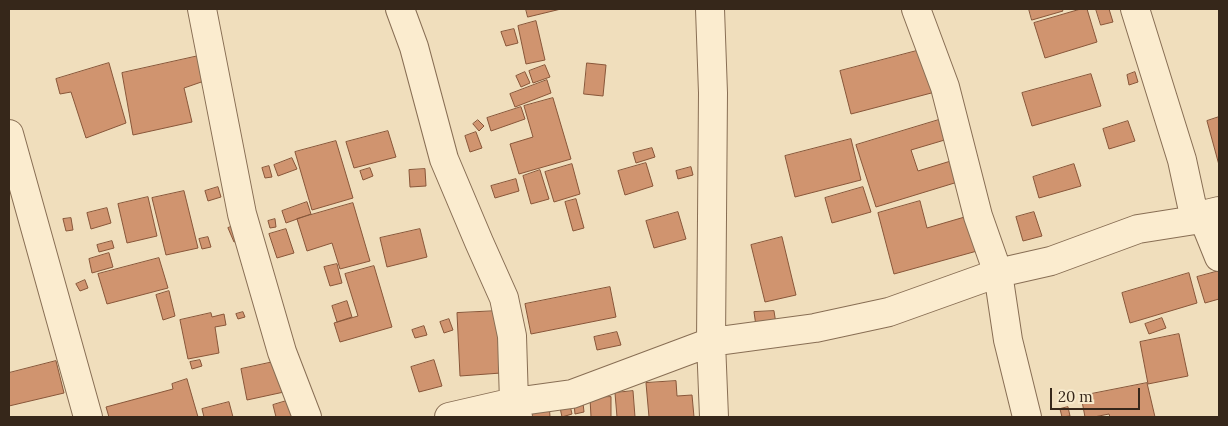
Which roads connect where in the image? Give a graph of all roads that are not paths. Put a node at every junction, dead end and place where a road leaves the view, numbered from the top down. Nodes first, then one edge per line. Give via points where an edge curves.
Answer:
1 (202, 9) edge
2 (400, 9) edge
3 (710, 9) edge
4 (916, 9) edge
5 (1135, 9) edge
6 (9, 134) edge
7 (1205, 216) edge
8 (1219, 257) edge
9 (998, 273) junction
10 (711, 342) junction
11 (516, 410) edge
12 (88, 417) edge
13 (307, 417) edge
14 (449, 417) edge
15 (714, 417) edge
16 (1027, 417) edge

1 - 13 street via 242,214 282,352
2 - 11 street via 414,47 444,159 504,298 512,336
3 - 10 street
4 - 9 street via 945,87 978,216
5 - 7 street via 1182,160
6 - 12 street
7 - 8 street
7 - 9 street via 1138,229 1051,261
9 - 10 street via 889,312 815,328
9 - 16 street via 1008,340
10 - 11 street via 572,394
10 - 15 street
11 - 14 street

